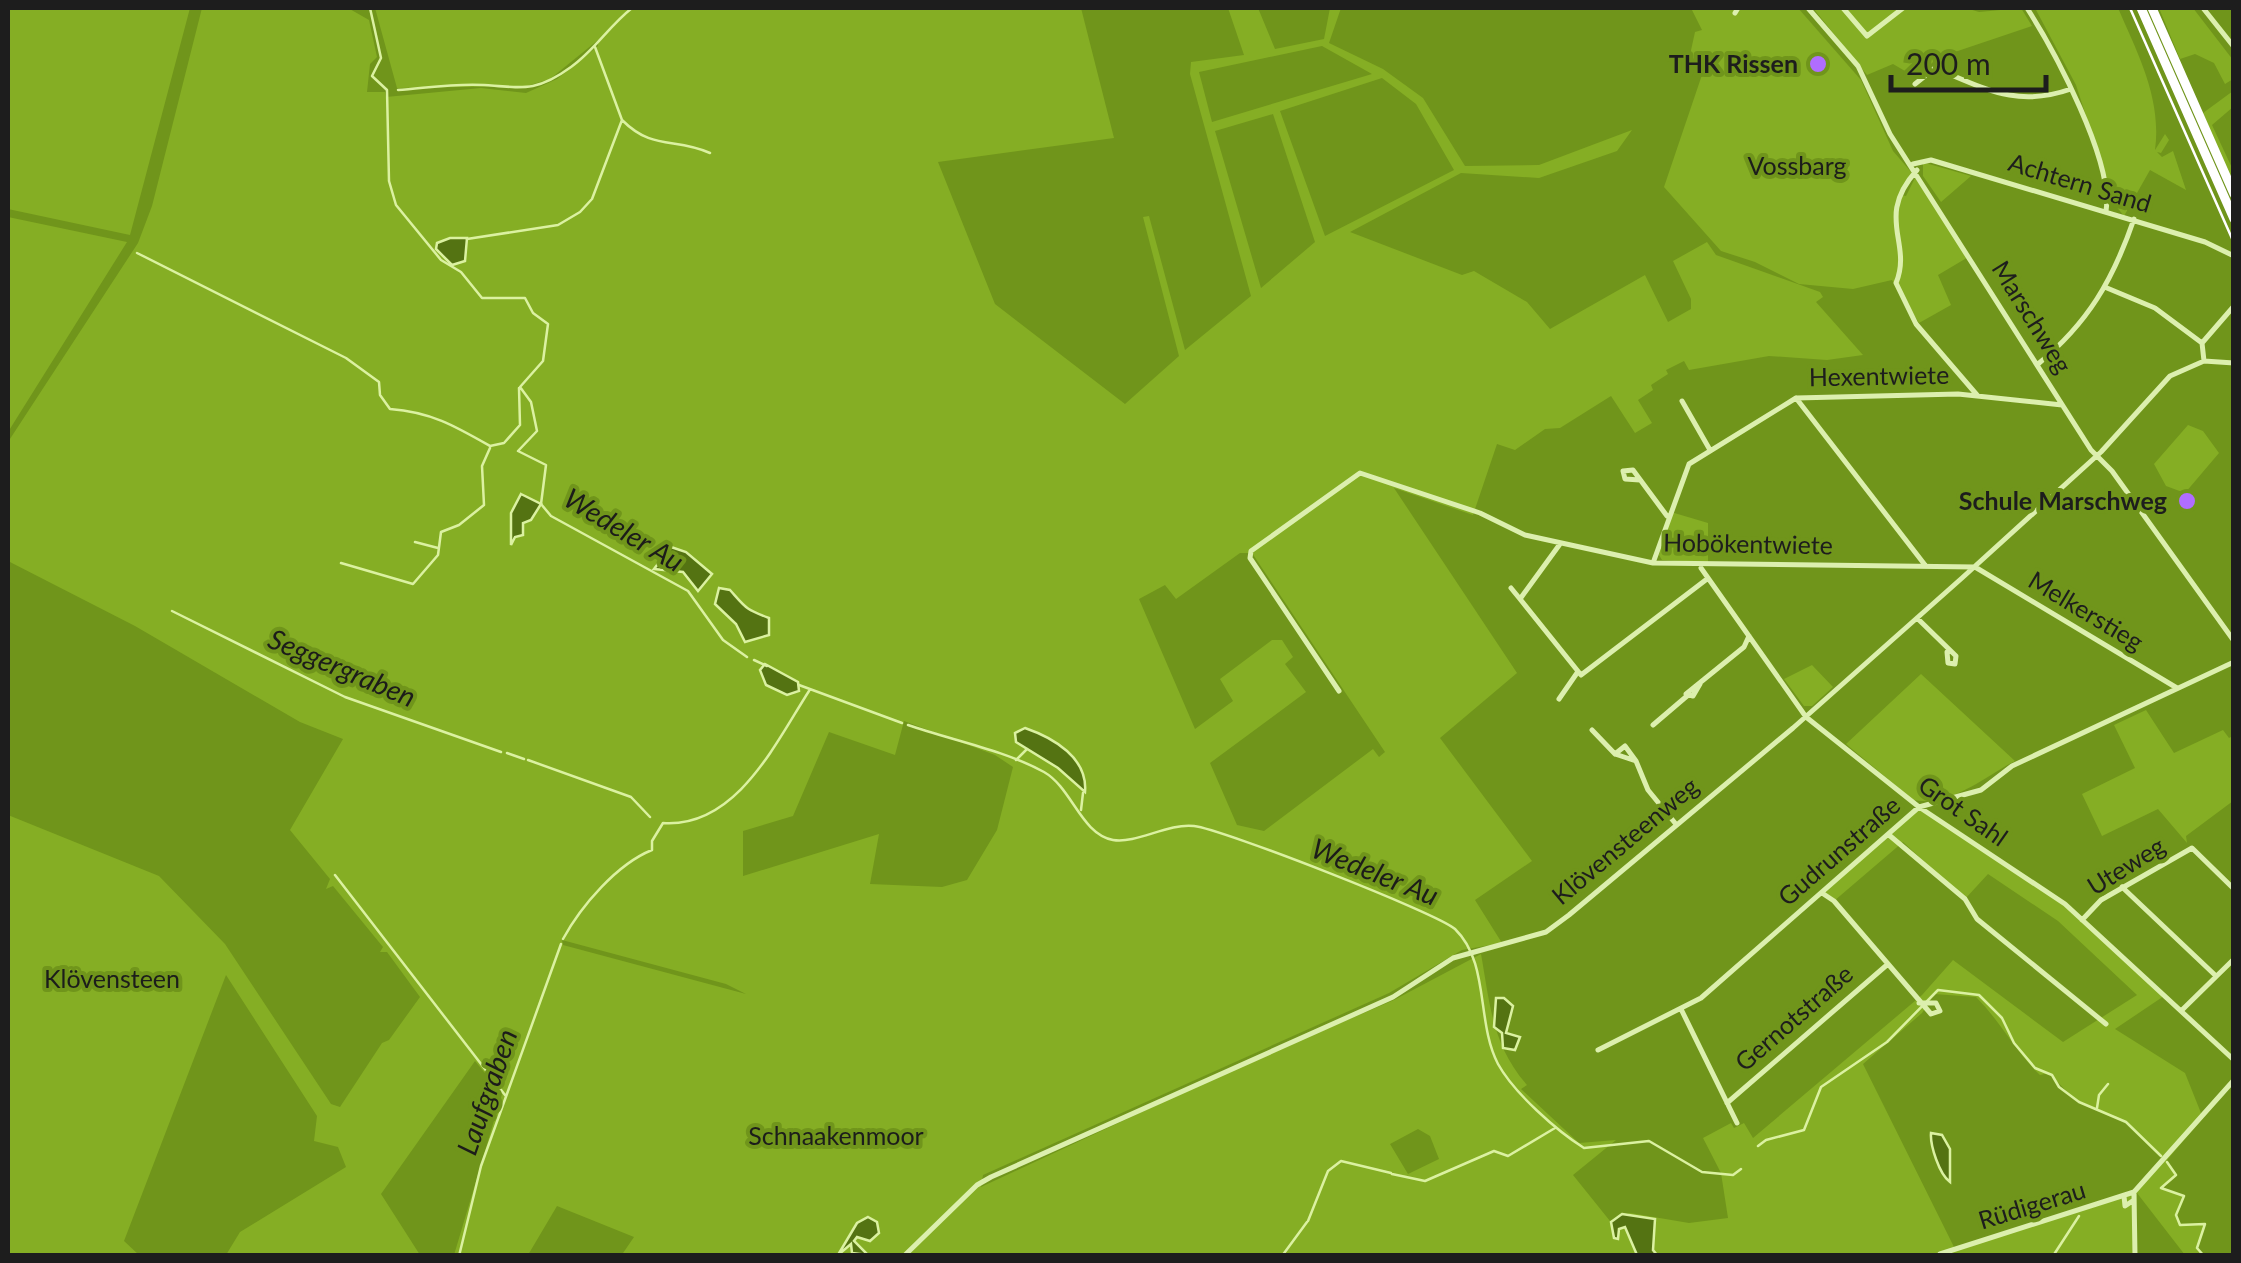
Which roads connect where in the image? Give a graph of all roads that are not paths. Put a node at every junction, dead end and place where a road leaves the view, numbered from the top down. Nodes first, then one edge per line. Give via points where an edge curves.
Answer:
1 (1808, 8) edge
2 (1843, 8) edge
3 (1903, 8) edge
4 (2027, 8) edge
5 (2141, 8) edge
6 (2152, 8) edge
7 (2203, 8) edge
8 (2234, 47) edge
9 (1915, 84) dead end
10 (2072, 89) junction
11 (1915, 167) junction
12 (2234, 194) edge
13 (2106, 211) junction
14 (2134, 219) junction
15 (2234, 219) edge
16 (2234, 256) edge
17 (2108, 288) junction
18 (2234, 306) edge
19 (2202, 342) junction
20 (2204, 361) junction
21 (2234, 362) edge
22 (2038, 364) junction
23 (1977, 395) junction
24 (1796, 398) junction
25 (1682, 401) dead end
26 (2062, 405) junction
27 (1710, 450) junction
28 (2097, 456) junction
29 (1640, 480) dead end
30 (1667, 516) junction
31 (1560, 544) junction
32 (1653, 563) junction
33 (1925, 565) junction
34 (1957, 565) junction
35 (1700, 566) junction
36 (1975, 567) junction
37 (1962, 578) junction
38 (1707, 579) junction
39 (1511, 588) dead end
40 (1520, 599) junction
41 (1918, 618) junction
42 (1749, 636) junction
43 (2234, 641) edge
44 (1756, 646) junction
45 (1744, 647) junction
46 (1947, 652) dead end
47 (2234, 662) edge
48 (1578, 673) junction
49 (2177, 688) junction
50 (1339, 691) dead end
51 (1559, 699) dead end
52 (1806, 717) junction
53 (1654, 725) dead end
54 (1592, 730) dead end
55 (1615, 754) junction
56 (1636, 761) junction
57 (1920, 807) junction
58 (1675, 823) junction
59 (1889, 834) junction
60 (2122, 887) junction
61 (2234, 888) edge
62 (1822, 894) junction
63 (2082, 920) junction
64 (2234, 959) edge
65 (1888, 964) junction
66 (2216, 976) junction
67 (1920, 1004) junction
68 (1681, 1009) junction
69 (2182, 1011) junction
70 (2106, 1024) dead end
71 (1598, 1050) dead end
72 (2234, 1060) edge
73 (2234, 1080) edge
74 (2227, 1087) junction
75 (2234, 1093) edge
76 (1727, 1103) junction
77 (1737, 1122) dead end
78 (2135, 1196) junction
79 (1940, 1254) edge
80 (904, 1256) edge
81 (2135, 1256) edge

1 - 11 street, Marschweg via 1858,66 1890,134
2 - 3 street via 1867,36
4 - 10 street
5 - 15 highway
6 - 12 highway
7 - 8 street
9 - 10 street via 1935,68 2020,99
10 - 13 street via 2106,189
11 - 13 street, Achtern Sand via 1931,160
11 - 22 street, Marschweg
11 - 23 street via 1895,212 1903,266 1896,283 1916,324
13 - 14 street, Achtern Sand
14 - 16 street, Achtern Sand
14 - 17 street
17 - 19 street via 2154,308
17 - 22 street via 2081,325
18 - 19 street
19 - 20 street
20 - 21 street
20 - 28 street, Klövensteenweg via 2170,376
22 - 26 street, Marschweg
23 - 24 street, Hexentwiete
23 - 26 street, Hexentwiete
24 - 27 street, Hexentwiete
24 - 33 street
25 - 27 street
26 - 28 street, Marschweg
27 - 30 street, Hexentwiete via 1686,468
28 - 36 street, Klövensteenweg
28 - 43 street, Marschweg
29 - 30 street
30 - 32 street, Hexentwiete
31 - 32 street, Hobökentwiete
31 - 40 street
31 - 50 street, Hobökentwiete via 1356,473 1250,558
32 - 35 street, Hobökentwiete
33 - 34 street, Hobökentwiete
33 - 35 street, Hobökentwiete
34 - 36 street, Hobökentwiete
34 - 37 street
35 - 38 street, Grot Sahl
36 - 37 street, Klövensteenweg
36 - 49 street, Melkerstieg
37 - 41 street, Klövensteenweg
38 - 42 street, Grot Sahl
38 - 48 street via 1586,674
39 - 40 street
40 - 48 street
41 - 46 street
41 - 52 street, Klövensteenweg
42 - 44 street, Grot Sahl
42 - 45 street
44 - 45 street
44 - 52 street, Grot Sahl
45 - 53 street via 1686,690
47 - 49 street, Gudrunstraße
48 - 51 street
49 - 57 street, Gudrunstraße via 2012,766 1981,790
52 - 57 street, Grot Sahl
52 - 58 street, Klövensteenweg
54 - 55 street
55 - 56 street
55 - 56 street via 1625,746
56 - 58 street via 1648,790
57 - 59 street, Gudrunstraße
57 - 63 street, Grot Sahl
58 - 80 street, Klövensteenweg via 1546,932 1466,953 1393,996 984,1180
59 - 62 street, Gudrunstraße
59 - 70 street via 1965,899 1976,919
60 - 61 street, Uteweg via 2192,848
60 - 63 street, Uteweg
60 - 66 street
62 - 65 street
62 - 68 street, Gudrunstraße
63 - 69 street, Grot Sahl
64 - 66 street
65 - 67 street
65 - 76 street, Gernotstraße
66 - 69 street
67 - 67 street via 1938,1005 1939,1013 1932,1015
68 - 71 street, Gudrunstraße
68 - 76 street
69 - 72 street, Grot Sahl
73 - 74 street
74 - 75 street
74 - 78 street
76 - 77 street
78 - 79 street, Rüdigerau
78 - 81 street

